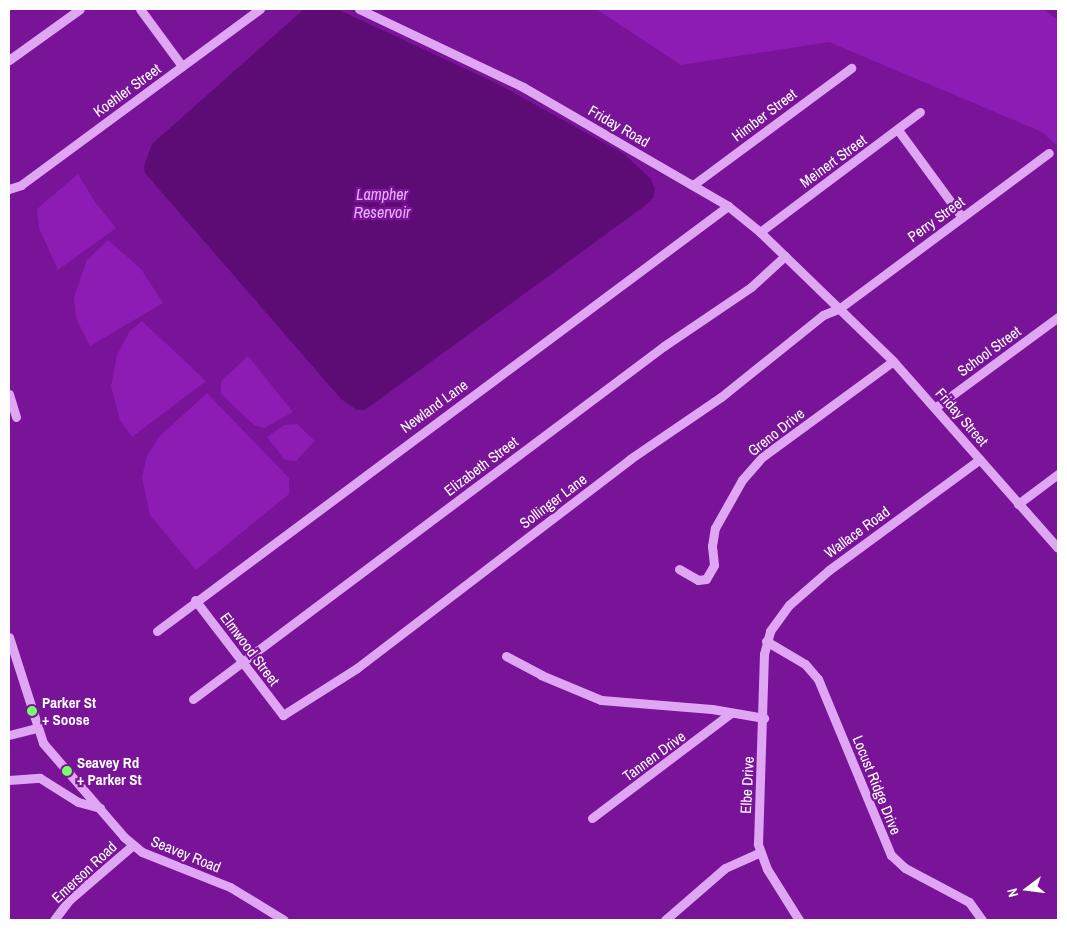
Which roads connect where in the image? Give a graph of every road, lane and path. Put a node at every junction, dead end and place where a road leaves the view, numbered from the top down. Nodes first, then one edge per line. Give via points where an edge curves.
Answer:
1 (80, 9) edge
2 (140, 9) edge
3 (260, 9) edge
4 (359, 9) edge
5 (9, 60) edge
6 (182, 66) junction
7 (851, 68) dead end
8 (920, 112) dead end
9 (898, 130) junction
10 (1049, 153) dead end
11 (693, 185) junction
12 (9, 189) edge
13 (728, 206) junction
14 (962, 217) junction
15 (760, 232) junction
16 (786, 256) junction
17 (840, 308) junction
18 (1058, 317) edge
19 (893, 361) junction
20 (9, 394) edge
21 (936, 407) junction
22 (16, 417) dead end
23 (980, 459) junction
24 (1058, 474) edge
25 (1018, 504) junction
26 (1058, 548) edge
27 (679, 569) dead end
28 (195, 600) junction
29 (157, 631) dead end
30 (9, 637) edge
31 (766, 641) junction
32 (506, 656) dead end
33 (241, 661) junction
34 (193, 699) dead end
35 (731, 713) junction
36 (283, 715) joint
37 (764, 718) junction
38 (37, 728) junction
39 (9, 735) edge
40 (9, 780) edge
41 (100, 808) junction
42 (592, 818) dead end
43 (133, 845) junction
44 (759, 853) junction
45 (54, 920) edge
46 (284, 920) edge
47 (665, 920) edge
48 (799, 920) edge
49 (982, 920) edge

1 - 5 street
2 - 6 street
3 - 6 street, Koehler Street
4 - 11 street, Friday Road via 523,87
6 - 12 street, Koehler Street via 20,185
7 - 11 street, Himber Street
8 - 9 street, Meinert Street
9 - 14 street
9 - 15 street, Meinert Street
10 - 14 street, Perry Street
11 - 13 street, Friday Road
13 - 15 street, Friday Road
13 - 28 street, Newland Lane
14 - 17 street, Perry Street
15 - 16 street, Friday Road
16 - 17 street, Friday Road
16 - 33 street, Elizabeth Street via 751,286 664,346
17 - 19 street, Friday Street
17 - 36 street, Sollinger Lane via 823,315 721,398 630,459 357,668
18 - 21 street, School Street
19 - 21 street, Friday Street
19 - 27 street, Greno Drive via 762,457 742,480 715,528 712,546 714,565 706,579 698,580
20 - 22 street
21 - 23 street, Friday Street
23 - 25 street, Friday Street
23 - 31 street, Wallace Road via 828,570 776,620
24 - 25 street
25 - 26 street, Friday Street
28 - 29 street, Newland Lane
28 - 33 street, Elmwood Street
30 - 38 street, Seavey Road
31 - 37 street, Elbe Drive
31 - 49 street, Locust Ridge Drive via 805,664 818,679 892,855 905,868 969,902
32 - 35 street via 541,676 601,700
33 - 34 street, Elizabeth Street
33 - 36 street, Elmwood Street
35 - 37 street
35 - 42 street, Tannen Drive
37 - 44 street, Elbe Drive
38 - 39 street
38 - 41 street, Seavey Road via 51,755
40 - 41 street via 40,778 78,802
41 - 43 street, Seavey Road
43 - 45 street, Emerson Road via 70,900
43 - 46 street, Seavey Road via 156,860 230,887
44 - 47 street via 725,868
44 - 48 street

